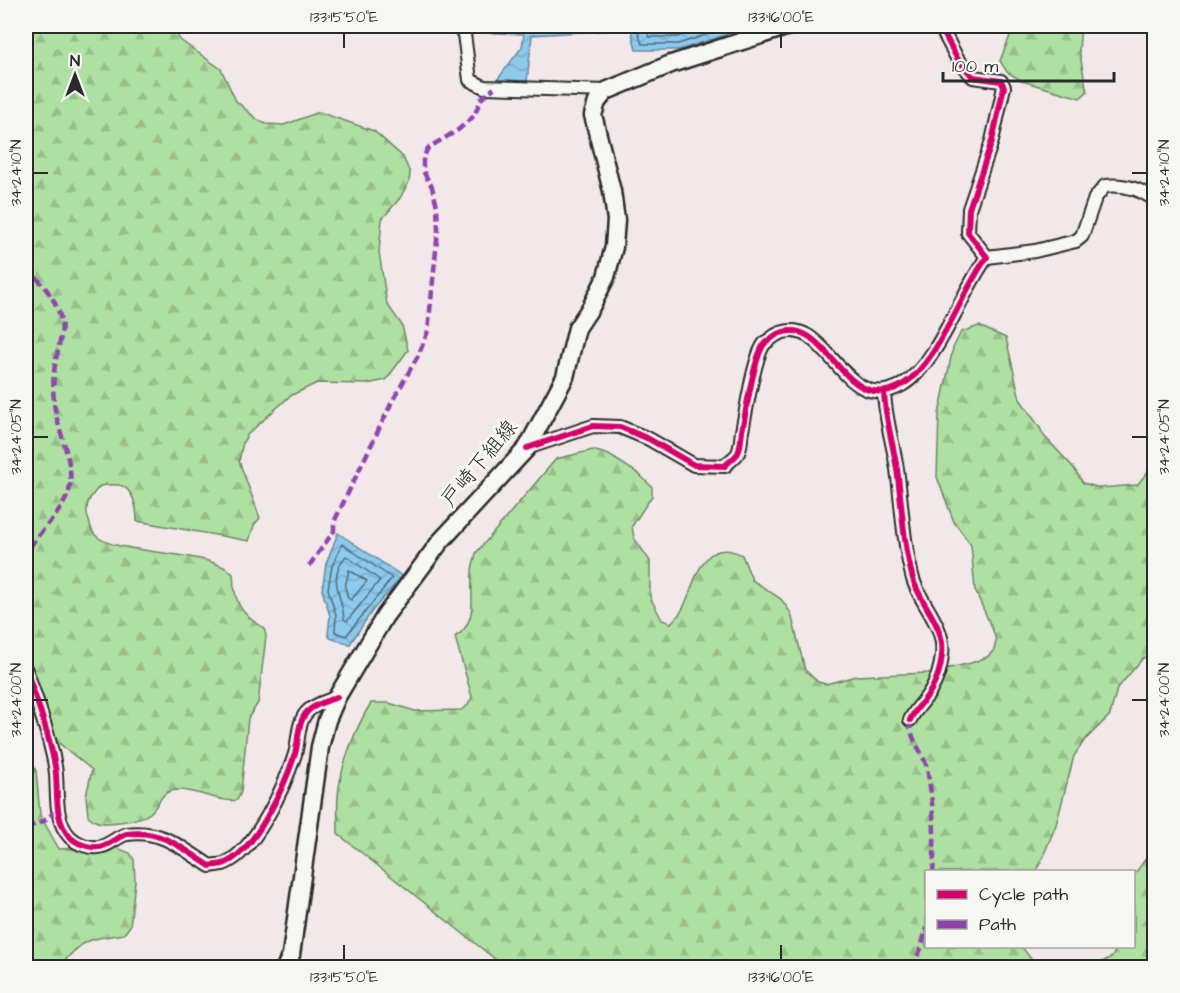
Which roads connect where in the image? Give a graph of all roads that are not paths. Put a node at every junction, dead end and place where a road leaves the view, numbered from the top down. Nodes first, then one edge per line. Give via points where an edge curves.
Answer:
1 (458, 26) edge
2 (789, 26) edge
3 (940, 26) edge
4 (606, 91) junction
5 (1155, 199) edge
6 (987, 257) junction
7 (884, 392) junction
8 (527, 448) junction
9 (26, 670) edge
10 (337, 697) junction
11 (910, 720) dead end
12 (285, 968) edge

1 - 4 street via 464,34 470,80 484,87
2 - 4 main road via 671,63
3 - 6 street via 957,58 973,77 1001,81 1004,87 992,141 969,209 968,233
4 - 8 main road, 戸崎下組線 via 593,115 615,210 614,247 606,277 577,328 565,376
5 - 6 street via 1121,185 1105,186 1095,198 1082,236 1076,241
6 - 7 street via 932,354 917,373
7 - 8 street via 859,387 813,338 797,331 778,334 764,344 753,374 737,454 725,466 694,465 620,427 593,426
7 - 11 street via 912,573 931,612 943,652 932,689
8 - 10 main road, 戸崎下組線 via 413,577
9 - 10 street via 56,767 57,810 70,837 85,846 99,848 124,835 148,833 164,837 210,866 236,856 258,833 295,754 301,721 308,711
10 - 12 main road, 戸崎下組線 via 320,747 291,955

